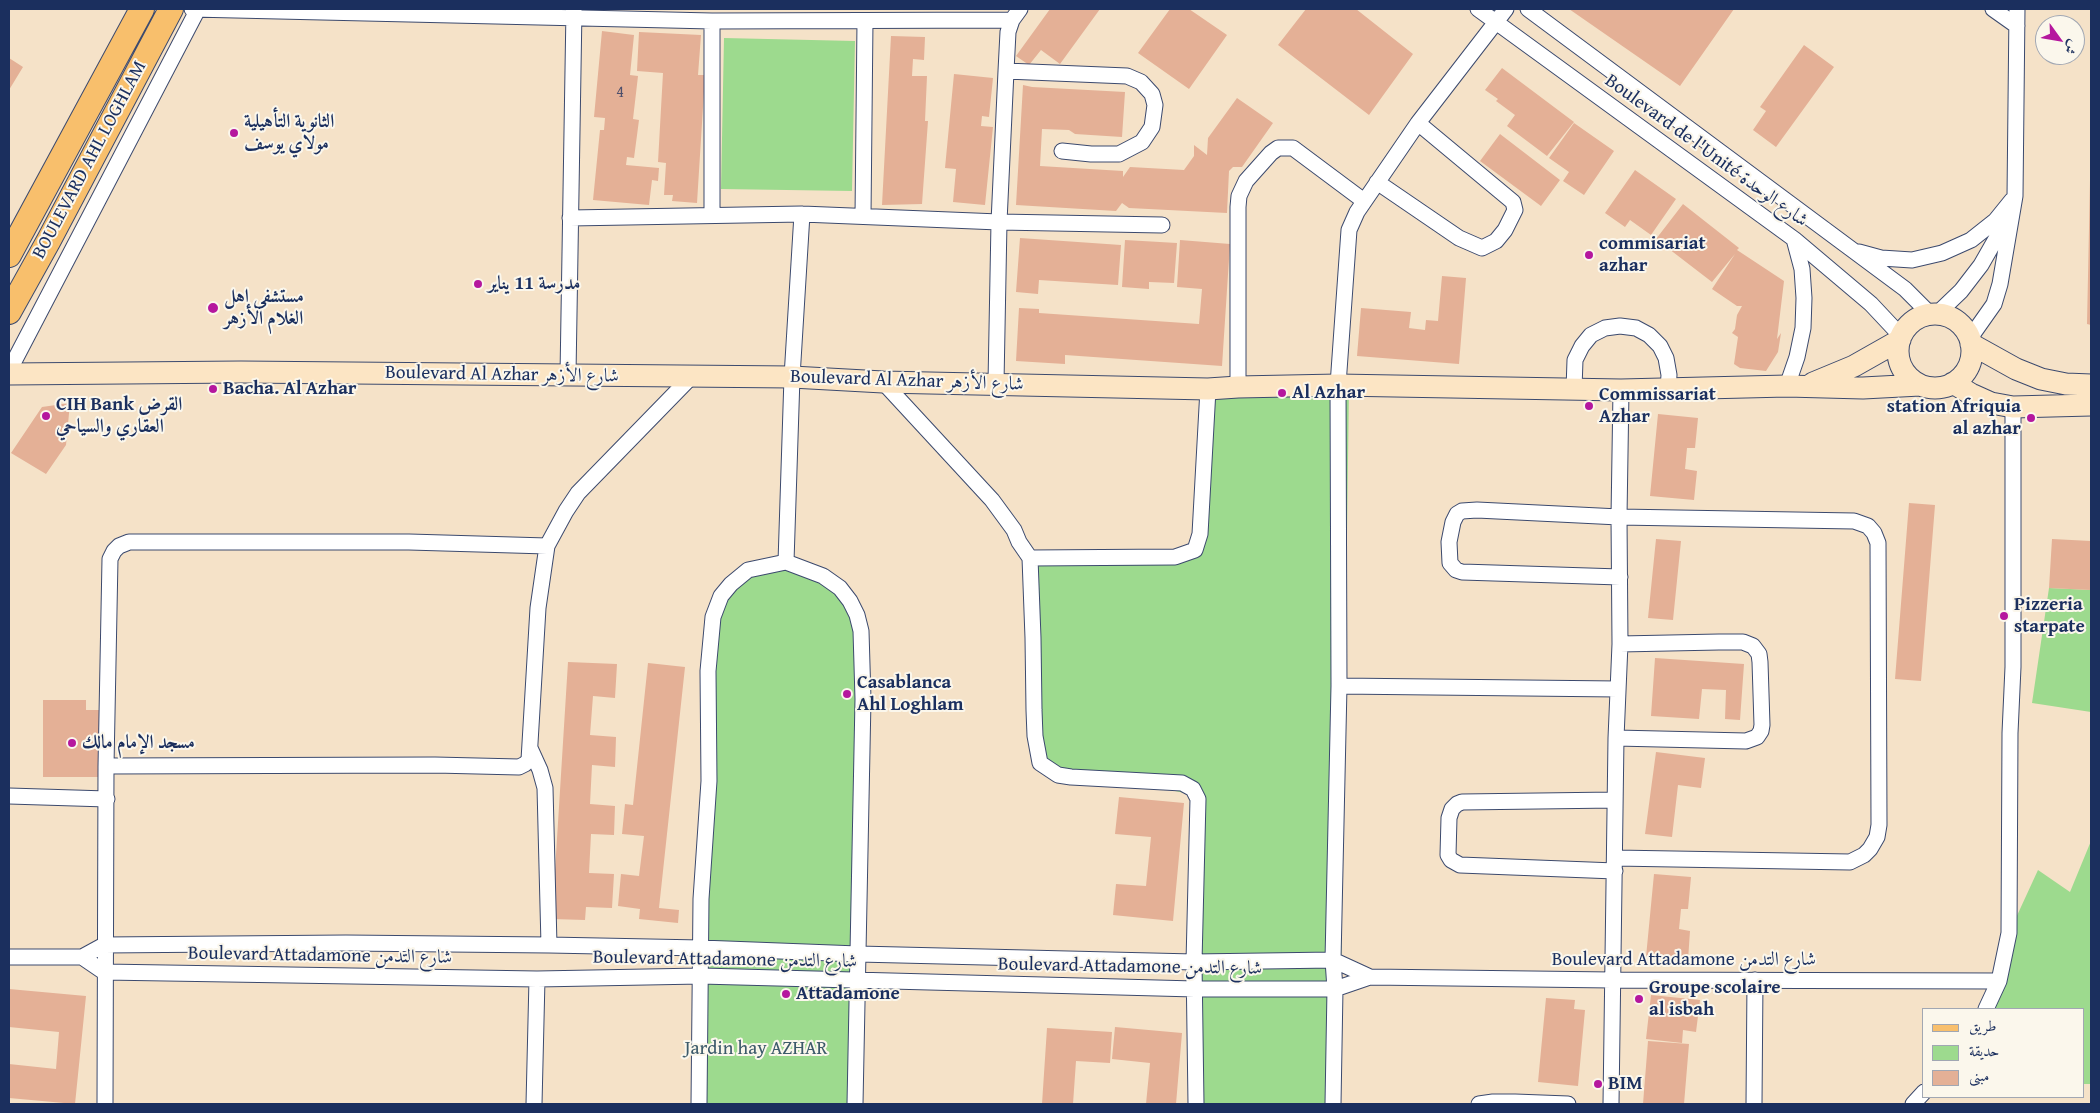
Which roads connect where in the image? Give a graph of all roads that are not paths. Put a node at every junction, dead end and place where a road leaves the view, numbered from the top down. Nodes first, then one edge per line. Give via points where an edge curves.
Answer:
1 (142, 9) edge
2 (171, 9) edge
3 (192, 9) edge
4 (198, 9) edge
5 (1478, 9) edge
6 (1506, 9) edge
7 (1528, 9) edge
8 (1994, 9) edge
9 (2017, 9) edge
10 (574, 13) edge
11 (1016, 15) edge
12 (712, 21) junction
13 (865, 21) junction
14 (1496, 23) junction
15 (2017, 26) junction
16 (1006, 71) junction
17 (1418, 124) junction
18 (1062, 151) dead end
19 (1378, 182) junction
20 (1364, 202) junction
21 (2013, 202) junction
22 (802, 214) junction
23 (712, 216) junction
24 (863, 216) junction
25 (570, 218) junction
26 (999, 222) junction
27 (1162, 225) dead end
28 (1794, 239) junction
29 (1851, 250) junction
30 (9, 256) edge
31 (9, 312) edge
32 (1934, 314) junction
33 (1900, 338) junction
34 (1971, 341) junction
35 (9, 373) edge
36 (568, 375) junction
37 (691, 376) junction
38 (792, 377) junction
39 (883, 382) junction
40 (996, 383) junction
41 (1953, 383) junction
42 (1920, 384) junction
43 (1338, 385) junction
44 (2091, 385) edge
45 (1796, 386) junction
46 (1238, 387) junction
47 (1574, 389) junction
48 (1668, 389) junction
49 (1208, 390) junction
50 (1621, 390) junction
51 (2091, 405) edge
52 (2013, 407) junction
53 (1619, 517) junction
54 (547, 546) junction
55 (1030, 558) junction
56 (786, 562) junction
57 (1620, 577) junction
58 (1620, 644) junction
59 (1339, 686) junction
60 (1618, 689) junction
61 (1616, 738) junction
62 (530, 748) junction
63 (106, 766) junction
64 (9, 796) edge
65 (107, 799) junction
66 (1615, 800) junction
67 (1615, 865) junction
68 (104, 945) junction
69 (549, 945) junction
70 (700, 948) junction
71 (858, 954) junction
72 (9, 957) edge
73 (82, 957) junction
74 (1333, 960) junction
75 (1194, 962) junction
76 (104, 972) junction
77 (701, 976) junction
78 (1370, 977) junction
79 (537, 979) junction
80 (1612, 980) junction
81 (1755, 980) junction
82 (857, 981) junction
83 (1999, 981) junction
84 (1195, 989) junction
85 (1335, 989) junction
86 (1986, 1008) edge
87 (1922, 1094) edge
88 (104, 1104) edge
89 (534, 1104) edge
90 (699, 1104) edge
91 (855, 1104) edge
92 (1196, 1104) edge
93 (1333, 1104) edge
94 (1479, 1104) edge
95 (1568, 1104) edge
96 (1611, 1104) edge
97 (1754, 1104) edge
98 (1913, 1104) edge

1 - 30 main road, BOULEVARD AHL LOGHLAM
2 - 31 main road, BOULEVARD AHL LOGHLAM
3 - 4 street
4 - 10 street
4 - 35 street
5 - 14 street, Boulevard de l'Unité شارع الوحدة
6 - 14 street
7 - 29 street, Boulevard de l'Unité شارع الوحدة
8 - 15 street
9 - 15 street
10 - 12 street
10 - 25 street
11 - 13 street
11 - 16 street via 1008,32
12 - 13 street
12 - 23 street
13 - 24 street
14 - 17 street
14 - 28 street, Boulevard de l'Unité شارع الوحدة
15 - 21 street
16 - 18 street via 1127,76 1141,82 1152,94 1155,114 1152,127 1142,142 1119,154
16 - 26 street
17 - 19 street
17 - 19 street via 1513,202 1515,210 1505,230 1496,241 1482,248 1458,238
19 - 20 street
20 - 43 street via 1348,230
20 - 46 street via 1294,148 1278,148 1271,152 1246,181 1238,207
21 - 29 street via 1971,240 1942,253 1912,260 1881,258
21 - 32 street via 1998,238 1981,266 1961,291
21 - 34 street via 1994,304
22 - 23 street
22 - 24 street
22 - 38 street
23 - 25 street
24 - 26 street
25 - 36 street
26 - 27 street
26 - 40 street
28 - 33 street, Boulevard de l'Unité شارع الوحدة via 1871,304
28 - 45 street via 1802,268 1804,298
29 - 32 street, Boulevard de l'Unité شارع الوحدة
32 - 33 main road via 1918,318 1908,325
32 - 34 main road via 1957,321
33 - 42 main road via 1898,353 1904,371
33 - 45 main road, Boulevard Al Azhar شارع الأزهر via 1854,366
34 - 41 main road via 1969,365
34 - 44 main road via 2016,369 2066,384
35 - 36 main road, Boulevard Al Azhar شارع الأزهر
36 - 37 main road, Boulevard Al Azhar شارع الأزهر
37 - 38 main road, Boulevard Al Azhar شارع الأزهر
37 - 54 street via 578,493
38 - 39 main road, Boulevard Al Azhar شارع الأزهر
38 - 56 street
39 - 40 main road, Boulevard Al Azhar شارع الأزهر
39 - 55 street via 992,500
40 - 49 main road, Boulevard Al Azhar شارع الأزهر
41 - 42 main road via 1942,387
41 - 52 main road via 1991,403
42 - 45 main road, Boulevard Al Azhar شارع الأزهر via 1863,388
43 - 46 main road, Boulevard Al Azhar شارع الأزهر
43 - 47 main road, Boulevard Al Azhar شارع الأزهر
43 - 59 street
45 - 48 main road, Boulevard Al Azhar شارع الأزهر
46 - 49 main road, Boulevard Al Azhar شارع الأزهر
47 - 48 street via 1575,360 1582,346 1605,328 1620,326 1642,331 1660,346 1666,358
47 - 50 main road, Boulevard Al Azhar شارع الأزهر
48 - 50 main road, Boulevard Al Azhar شارع الأزهر
49 - 55 street via 1200,534 1194,550 1175,557
50 - 53 street
51 - 52 main road
52 - 83 street via 2010,933
53 - 57 street
53 - 57 street via 1462,511 1453,522 1448,552 1450,563 1462,572
53 - 67 street via 1854,521 1874,532 1878,543 1879,825 1870,849 1850,862
54 - 62 street via 538,608
54 - 63 street via 409,542 128,542 119,546 110,559
55 - 75 street via 1035,736 1040,763 1058,775 1178,782 1193,789 1198,799
56 - 70 street via 748,570 721,596 713,618 708,671 708,781
56 - 71 street via 823,576 840,588 854,608 861,631 864,699
57 - 58 street
58 - 60 street
58 - 61 street via 1743,642 1753,646 1760,662 1762,724 1757,737 1746,741
59 - 60 street
59 - 74 street
60 - 61 street
61 - 66 street
62 - 63 street via 529,760 519,767
62 - 69 street via 545,788
63 - 65 street
64 - 65 street
65 - 68 street
66 - 67 street
66 - 67 street via 1462,802 1452,809 1449,818 1448,855 1450,860 1460,865
67 - 80 street
68 - 69 street, Boulevard Attadamone شارع التدمن
68 - 73 street, Boulevard Attadamone شارع التدمن
68 - 76 street
69 - 70 street, Boulevard Attadamone شارع التدمن
70 - 71 street, Boulevard Attadamone شارع التدمن
70 - 77 street
71 - 75 street, Boulevard Attadamone شارع التدمن
71 - 82 street
72 - 73 street, Boulevard Attadamone شارع التدمن
73 - 76 street
74 - 75 street, Boulevard Attadamone شارع التدمن
74 - 78 street, Boulevard Attadamone شارع التدمن
74 - 85 street
75 - 84 street
76 - 79 street, Boulevard Attadamone شارع التدمن
76 - 88 street
77 - 79 street, Boulevard Attadamone شارع التدمن
77 - 82 street, Boulevard Attadamone شارع التدمن
77 - 90 street
78 - 80 street, Boulevard Attadamone شارع التدمن
78 - 85 street, Boulevard Attadamone شارع التدمن
79 - 89 street
80 - 81 street, Boulevard Attadamone شارع التدمن
80 - 96 street
81 - 83 street, Boulevard Attadamone شارع التدمن
81 - 97 street
82 - 84 street, Boulevard Attadamone شارع التدمن
82 - 91 street
83 - 86 street
84 - 85 street, Boulevard Attadamone شارع التدمن
84 - 92 street
85 - 93 street
87 - 98 street
94 - 95 street

